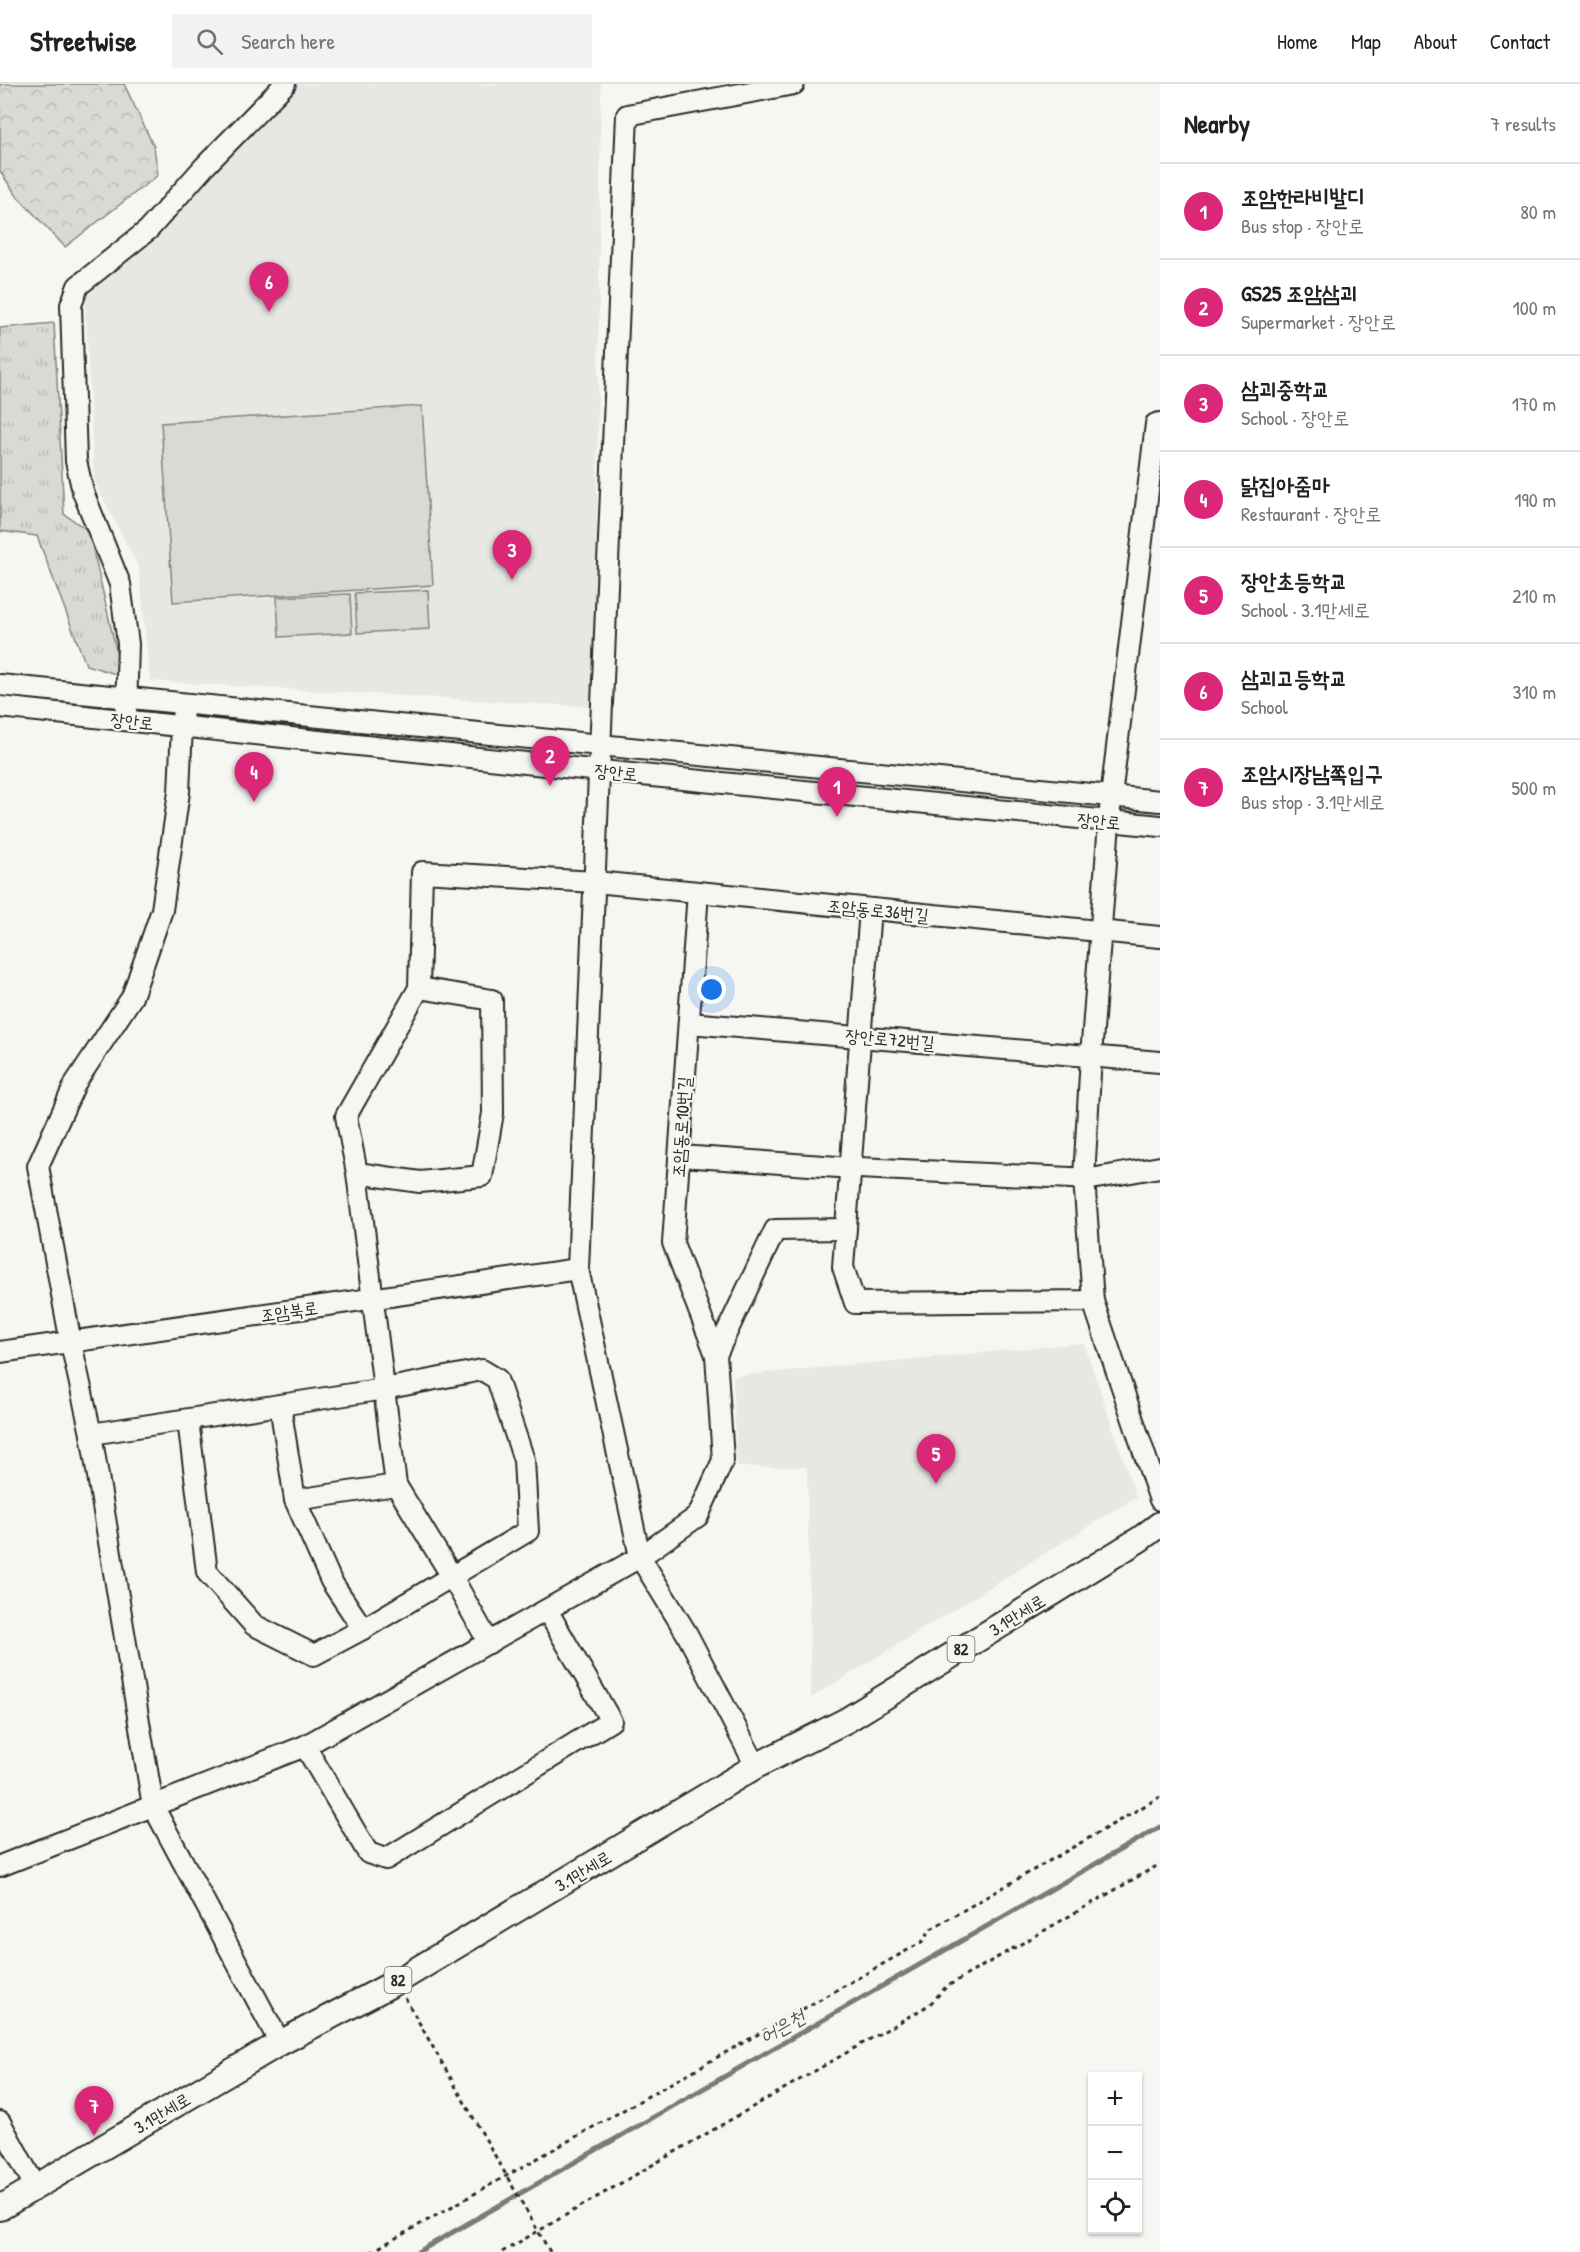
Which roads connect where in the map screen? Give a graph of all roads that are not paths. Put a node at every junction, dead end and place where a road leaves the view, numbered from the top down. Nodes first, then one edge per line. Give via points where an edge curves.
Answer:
1 (285, 84) edge
2 (794, 84) edge
3 (711, 92) edge
4 (1160, 423) edge
5 (0, 685) edge
6 (127, 698) junction
7 (183, 704) junction
8 (0, 707) edge
9 (126, 720) junction
10 (182, 726) junction
11 (602, 746) junction
12 (601, 771) junction
13 (1111, 797) junction
14 (1160, 801) edge
15 (1109, 822) junction
16 (1160, 826) edge
17 (595, 882) junction
18 (698, 892) junction
19 (870, 909) junction
20 (1102, 932) junction
21 (1160, 938) edge
22 (419, 988) junction
23 (689, 1023) junction
24 (860, 1037) junction
25 (1090, 1056) junction
26 (1160, 1062) edge
27 (680, 1156) junction
28 (1160, 1167) edge
29 (850, 1168) junction
30 (357, 1173) junction
31 (1084, 1178) junction
32 (846, 1229) junction
33 (578, 1269) junction
34 (372, 1299) junction
35 (1094, 1301) junction
36 (71, 1343) junction
37 (0, 1352) edge
38 (716, 1355) junction
39 (384, 1389) junction
40 (280, 1406) junction
41 (188, 1420) junction
42 (91, 1434) junction
43 (396, 1485) junction
44 (295, 1500) junction
45 (1160, 1500) edge
46 (1160, 1524) edge
47 (640, 1557) junction
48 (451, 1575) junction
49 (547, 1610) junction
50 (363, 1629) junction
51 (489, 1642) junction
52 (305, 1746) junction
53 (756, 1766) junction
54 (153, 1806) junction
55 (0, 1866) edge
56 (280, 2043) junction
57 (0, 2122) edge
58 (36, 2188) junction
59 (0, 2208) edge

1 - 6 street via 148,230 78,286 71,305 76,461 83,492 120,584 128,644
2 - 3 street
3 - 11 street via 627,115
4 - 13 street via 1156,423
5 - 6 street, 장안로
6 - 7 street, 장안로
6 - 9 street
7 - 10 street
7 - 11 street, 장안로
8 - 9 street, 장안로
9 - 10 street, 장안로
10 - 12 street, 장안로
10 - 36 street via 179,792 162,909 132,997 76,1082 38,1166
11 - 12 street
11 - 13 street, 장안로
12 - 15 street, 장안로
12 - 17 street
13 - 14 street, 장안로
13 - 15 street
15 - 16 street, 장안로
15 - 20 street
17 - 18 street, 조암동로36번길
17 - 22 street, 조암동로36번길 via 422,872
17 - 33 street
18 - 19 street, 조암동로36번길
18 - 23 street, 조암동로10번길
19 - 20 street, 조암동로36번길
19 - 24 street
20 - 21 street, 조암동로36번길
20 - 25 street
22 - 30 street via 346,1116
22 - 30 street via 492,1000 493,1113 482,1176 420,1182
23 - 24 street, 장안로72번길
23 - 27 street, 조암동로10번길
24 - 25 street, 장안로72번길
24 - 29 street
25 - 26 street, 장안로72번길
25 - 31 street
27 - 29 street
27 - 38 street, 조암동로10번길 via 673,1243
28 - 31 street
29 - 31 street
29 - 32 street
30 - 34 street
31 - 35 street
32 - 35 street via 843,1267 855,1303
32 - 38 street, 조암동로10번길 via 775,1230
33 - 34 street, 조암북로
33 - 47 street
34 - 36 street, 조암북로
34 - 39 street
35 - 45 street
36 - 37 street, 조암북로
36 - 42 street
38 - 47 street, 조암동로10번길 via 723,1460 698,1516
39 - 40 street
39 - 43 street
39 - 48 street via 482,1370 497,1379 524,1460 528,1531
40 - 41 street
40 - 44 street
41 - 42 street
41 - 50 street via 207,1572 254,1624 314,1655
42 - 54 street
43 - 44 street
43 - 48 street
44 - 50 street via 331,1581
46 - 53 main road, 3.1만세로 / 82 via 847,1720
47 - 49 street, 조암동로10번길
47 - 53 street via 687,1634
48 - 50 street
48 - 51 street
49 - 51 street, 조암동로10번길
49 - 52 street via 611,1721 386,1859 368,1853
51 - 52 street, 조암동로10번길
52 - 54 street, 조암동로10번길
53 - 56 main road, 3.1만세로 / 82 via 396,1982
54 - 55 street, 조암동로10번길
54 - 56 street
56 - 58 main road, 3.1만세로 / 82
57 - 58 street
58 - 59 main road, 3.1만세로 / 82

